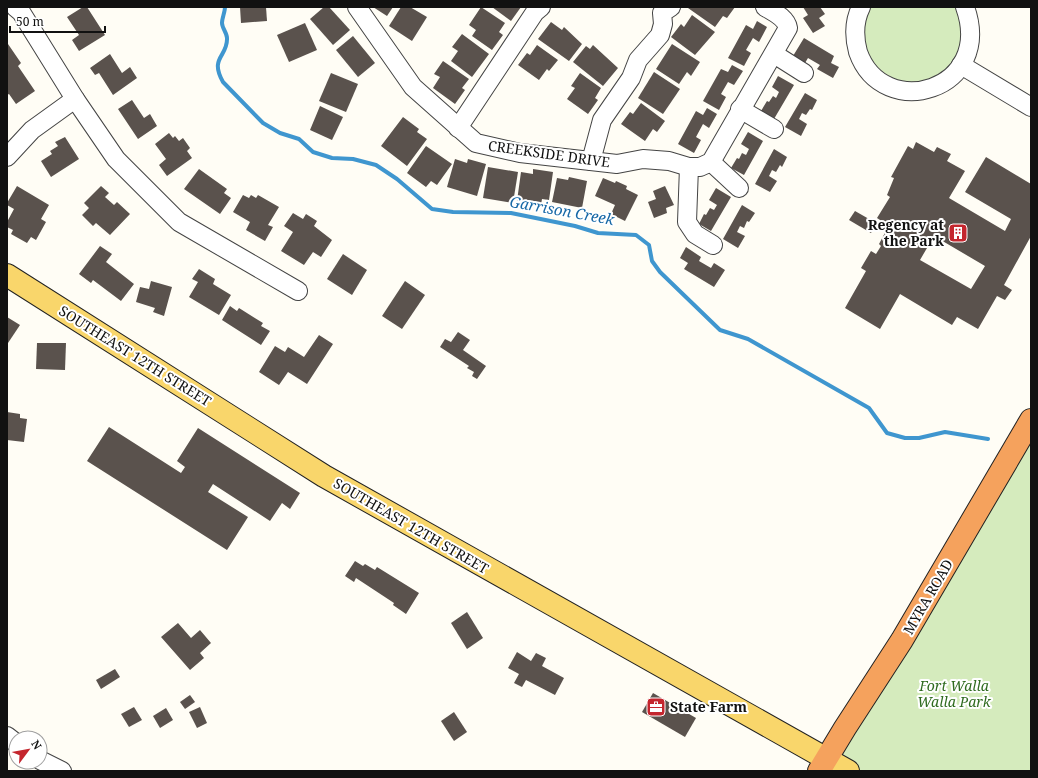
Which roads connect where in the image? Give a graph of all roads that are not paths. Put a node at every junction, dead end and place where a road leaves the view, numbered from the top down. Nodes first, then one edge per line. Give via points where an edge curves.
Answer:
1 (15, 7) edge
2 (357, 7) edge
3 (541, 7) edge
4 (765, 7) edge
5 (861, 7) edge
6 (964, 7) edge
7 (662, 9) edge
8 (774, 54) junction
9 (961, 65) junction
10 (804, 73) dead end
11 (75, 99) junction
12 (1031, 107) edge
13 (740, 110) junction
14 (458, 128) junction
15 (774, 129) dead end
16 (7, 157) edge
17 (591, 161) junction
18 (711, 162) junction
19 (689, 167) junction
20 (739, 188) dead end
21 (713, 245) dead end
22 (7, 275) edge
23 (298, 291) dead end
24 (1031, 420) edge
25 (48, 764) edge
26 (823, 765) edge
27 (62, 771) edge
28 (848, 771) edge

1 - 11 street via 21,12
2 - 14 street, CREEKSIDE DRIVE via 412,87
3 - 14 street via 535,12
4 - 8 street via 788,23 788,28
5 - 9 street via 855,27 855,43 868,70 888,86 900,90 919,91 937,86 950,78
6 - 9 street via 970,22 971,40
7 - 17 street via 660,35 638,60 631,78 602,120
8 - 10 street
8 - 13 street
9 - 12 street
11 - 16 street via 32,130
11 - 23 street via 116,159 176,228
13 - 15 street
13 - 18 street
14 - 17 street, CREEKSIDE DRIVE via 476,144 520,153
17 - 19 street, CREEKSIDE DRIVE via 617,164 643,160 669,161
18 - 19 street, CREEKSIDE DRIVE via 700,167
18 - 20 street
19 - 21 street via 687,222 695,234
22 - 26 main road, SOUTHEAST 12TH STREET via 324,476
24 - 26 highway, MYRA ROAD via 902,640
25 - 27 street
26 - 28 main road, SOUTHEAST 12TH STREET

